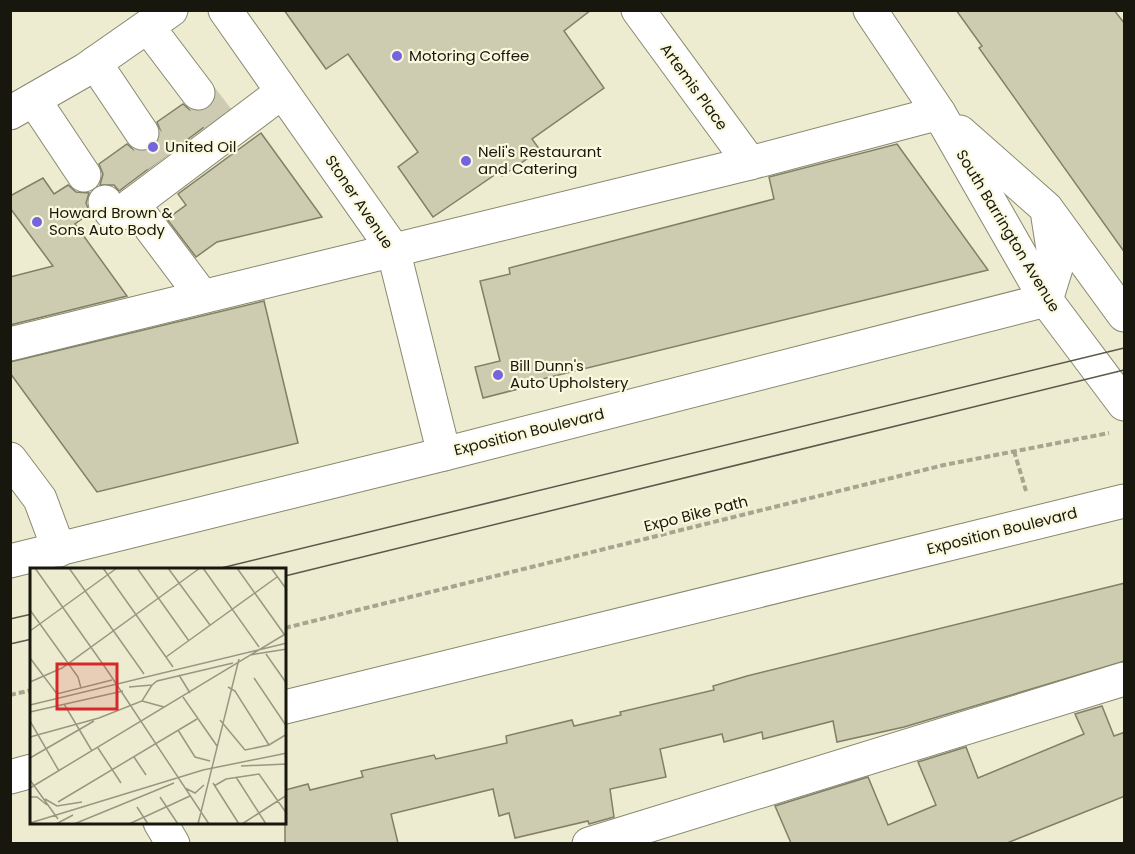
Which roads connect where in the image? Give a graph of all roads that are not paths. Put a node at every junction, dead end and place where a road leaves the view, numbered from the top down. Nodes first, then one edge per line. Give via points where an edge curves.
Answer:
1 (225, 10) edge
2 (638, 10) edge
3 (870, 10) edge
4 (160, 19) edge
5 (95, 63) junction
6 (282, 92) junction
7 (198, 93) tunnel mouth
8 (22, 106) edge
9 (939, 113) junction
10 (142, 133) tunnel mouth
11 (750, 163) junction
12 (84, 175) dead end
13 (1046, 208) junction
14 (393, 249) junction
15 (202, 296) junction
16 (1046, 300) junction
17 (1124, 312) edge
18 (10, 344) edge
19 (1120, 418) edge
20 (444, 454) junction
21 (10, 459) edge
22 (1125, 501) edge
23 (59, 550) junction
24 (10, 561) edge
25 (1125, 679) edge
26 (286, 707) edge
27 (30, 772) edge
28 (10, 777) edge
29 (161, 824) edge
30 (173, 843) edge
31 (589, 843) edge

1 - 6 street, Stoner Avenue
2 - 11 street, Artemis Place
3 - 9 street, South Barrington Avenue
4 - 5 street
4 - 7 street
5 - 8 street
5 - 10 street
6 - 14 street, Stoner Avenue
6 - 15 street via 224,126 119,203
8 - 12 street
9 - 11 street
9 - 13 street, South Barrington Avenue
9 - 16 street, South Barrington Avenue
11 - 14 street
13 - 16 street via 1056,268
13 - 17 street, South Barrington Avenue
14 - 15 street
14 - 20 street, Stoner Avenue
15 - 18 street
16 - 19 street, South Barrington Avenue
16 - 20 street, Exposition Boulevard
20 - 23 street, Exposition Boulevard
21 - 23 street via 40,499
22 - 26 street, Exposition Boulevard
23 - 24 street, Exposition Boulevard
25 - 31 street
27 - 28 street
29 - 30 street

